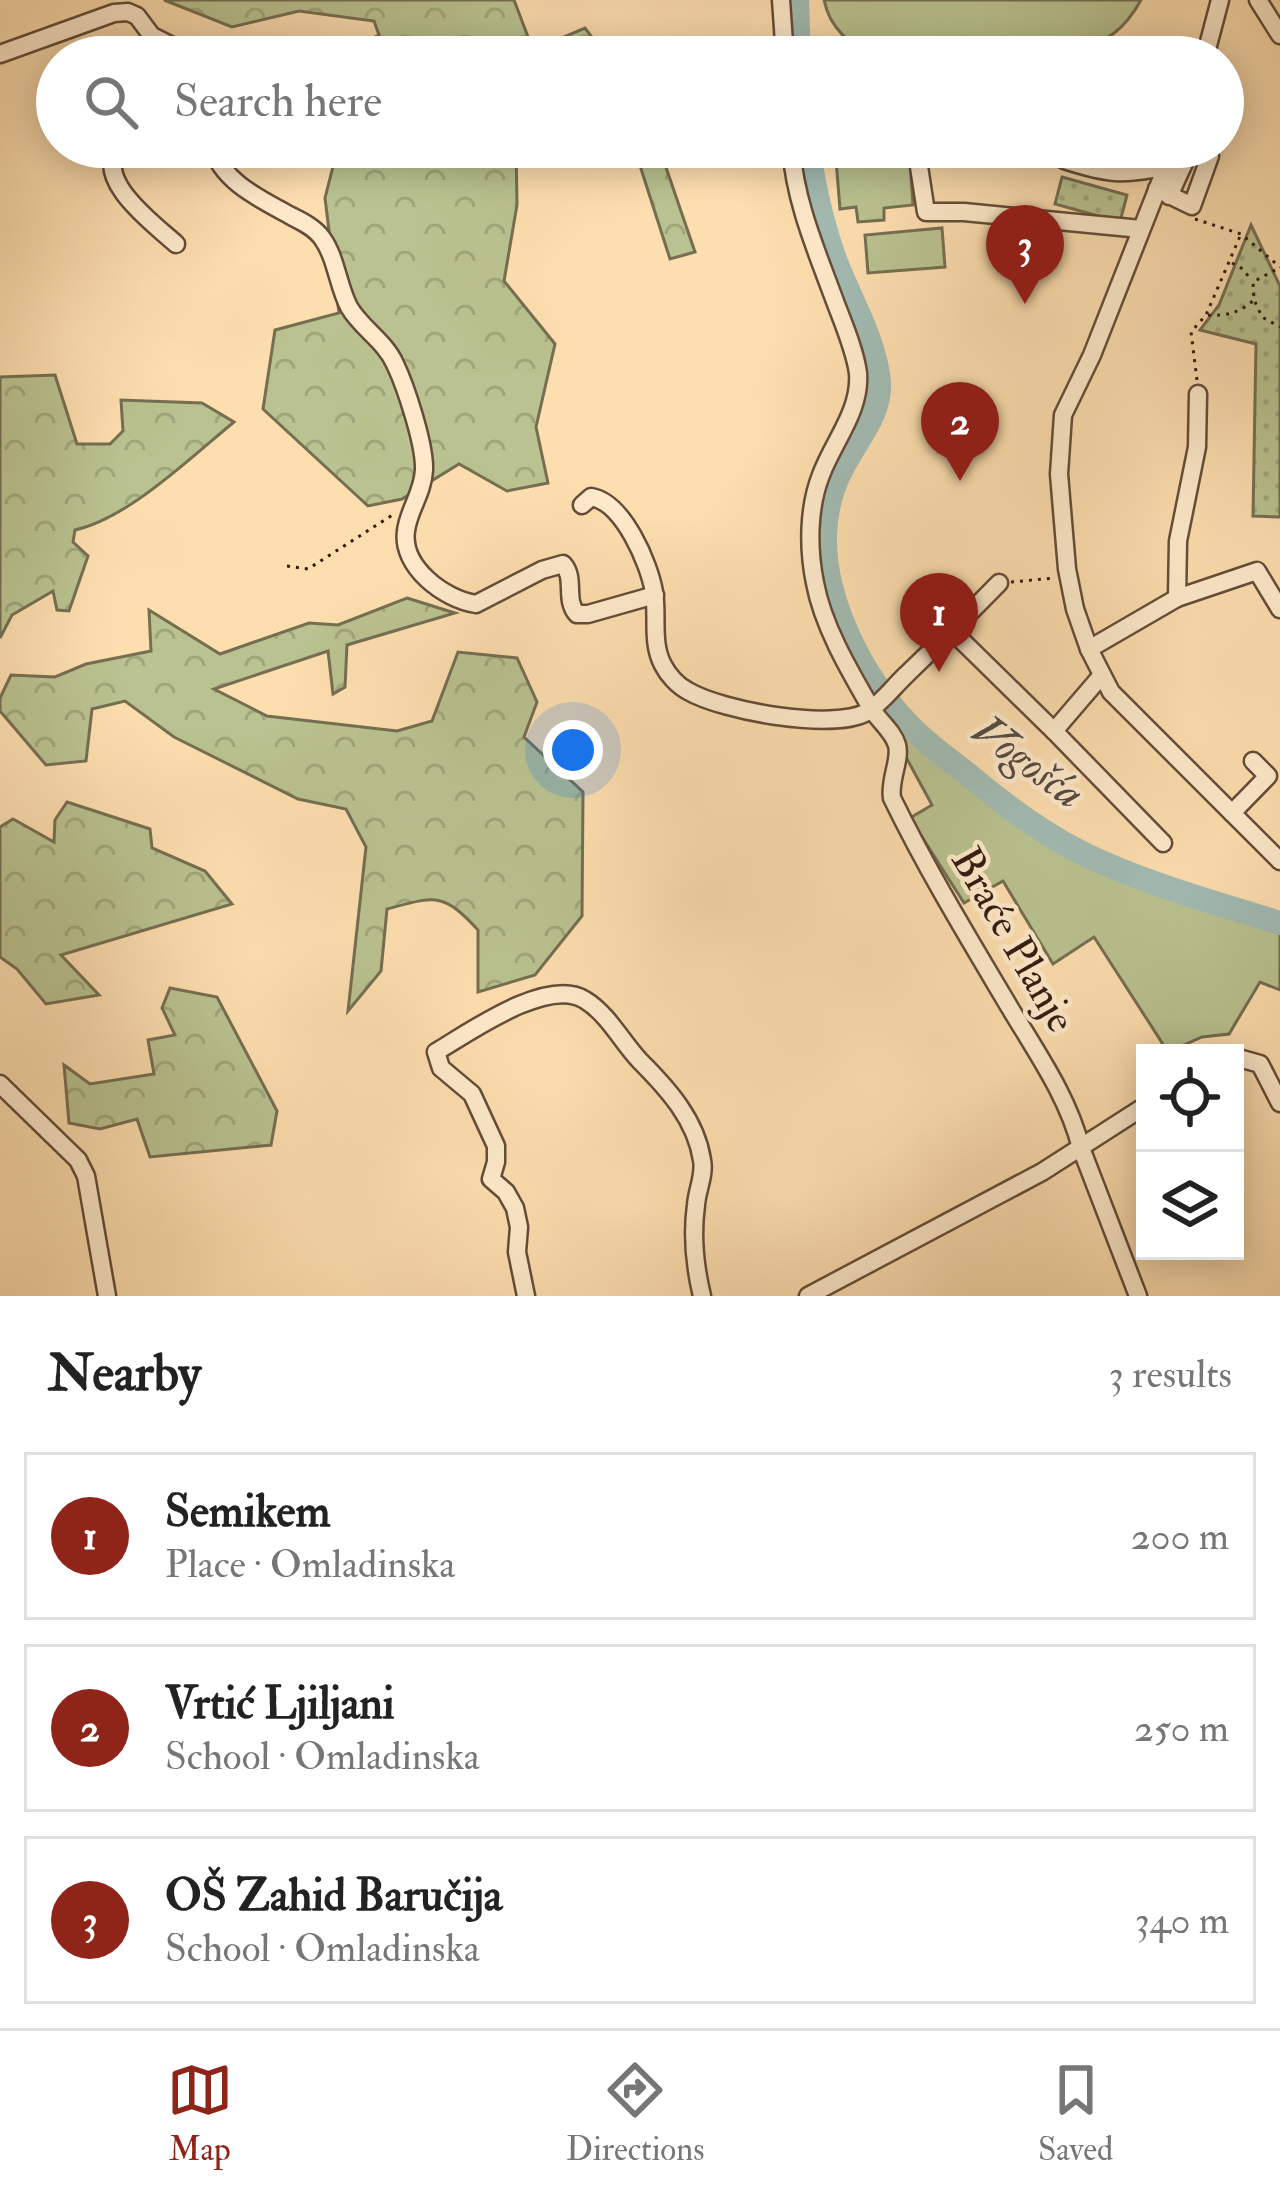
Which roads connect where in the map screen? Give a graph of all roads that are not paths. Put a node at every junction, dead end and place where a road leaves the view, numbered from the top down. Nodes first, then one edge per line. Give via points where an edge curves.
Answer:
1 (781, 0) edge
2 (1220, 0) edge
3 (1258, 0) edge
4 (1280, 34) edge
5 (50, 36) edge
6 (152, 36) edge
7 (784, 36) edge
8 (1211, 36) edge
9 (36, 41) edge
10 (0, 54) edge
11 (111, 168) edge
12 (221, 168) edge
13 (792, 168) edge
14 (919, 168) edge
15 (1089, 168) edge
16 (1158, 168) edge
17 (1167, 168) edge
18 (1141, 229) junction
19 (176, 244) dead end
20 (1198, 394) road end
21 (582, 505) dead end
22 (999, 583) road end
23 (655, 595) junction
24 (1177, 598) junction
25 (1280, 609) edge
26 (952, 631) junction
27 (1089, 649) junction
28 (1102, 675) junction
29 (875, 706) junction
30 (1054, 731) junction
31 (1253, 761) dead end
32 (1232, 813) junction
33 (1162, 842) dead end
34 (1280, 862) edge
35 (1244, 1060) edge
36 (1260, 1064) junction
37 (1280, 1068) edge
38 (0, 1084) edge
39 (1280, 1103) edge
40 (1136, 1112) edge
41 (1081, 1148) junction
42 (107, 1296) edge
43 (526, 1296) edge
44 (701, 1296) edge
45 (808, 1296) edge
46 (1138, 1296) edge

1 - 7 street
2 - 8 street
3 - 4 street
5 - 6 street via 128,12
9 - 10 street
11 - 19 street via 132,203
12 - 23 street via 324,239 351,309 394,362 424,471 406,545 428,580 476,604 563,564 577,614
13 - 29 street, Braće Planje via 858,371 857,397 815,494 812,566 822,609
14 - 18 street via 926,212
15 - 16 street
17 - 18 street via 1163,193
18 - 27 street via 1063,415 1059,474 1069,577
20 - 24 street
21 - 23 street via 602,498 617,511
22 - 26 street
23 - 29 street via 657,648 689,692 751,713 842,720
24 - 25 street via 1257,571
24 - 27 street
26 - 29 street
26 - 30 street
27 - 28 street
28 - 30 street
28 - 32 street
29 - 41 street, Braće Planje via 898,747 892,798 1061,1094
30 - 33 street
31 - 32 street via 1268,776
32 - 34 street
35 - 36 street
36 - 37 street
36 - 39 street
38 - 42 street via 86,1176
40 - 41 street
41 - 45 street
41 - 46 street, Braće Planje
43 - 44 street via 515,1208 491,1179 496,1146 472,1094 441,1068 436,1052 508,1010 551,996 582,997 599,1011 686,1115 704,1168 695,1203

